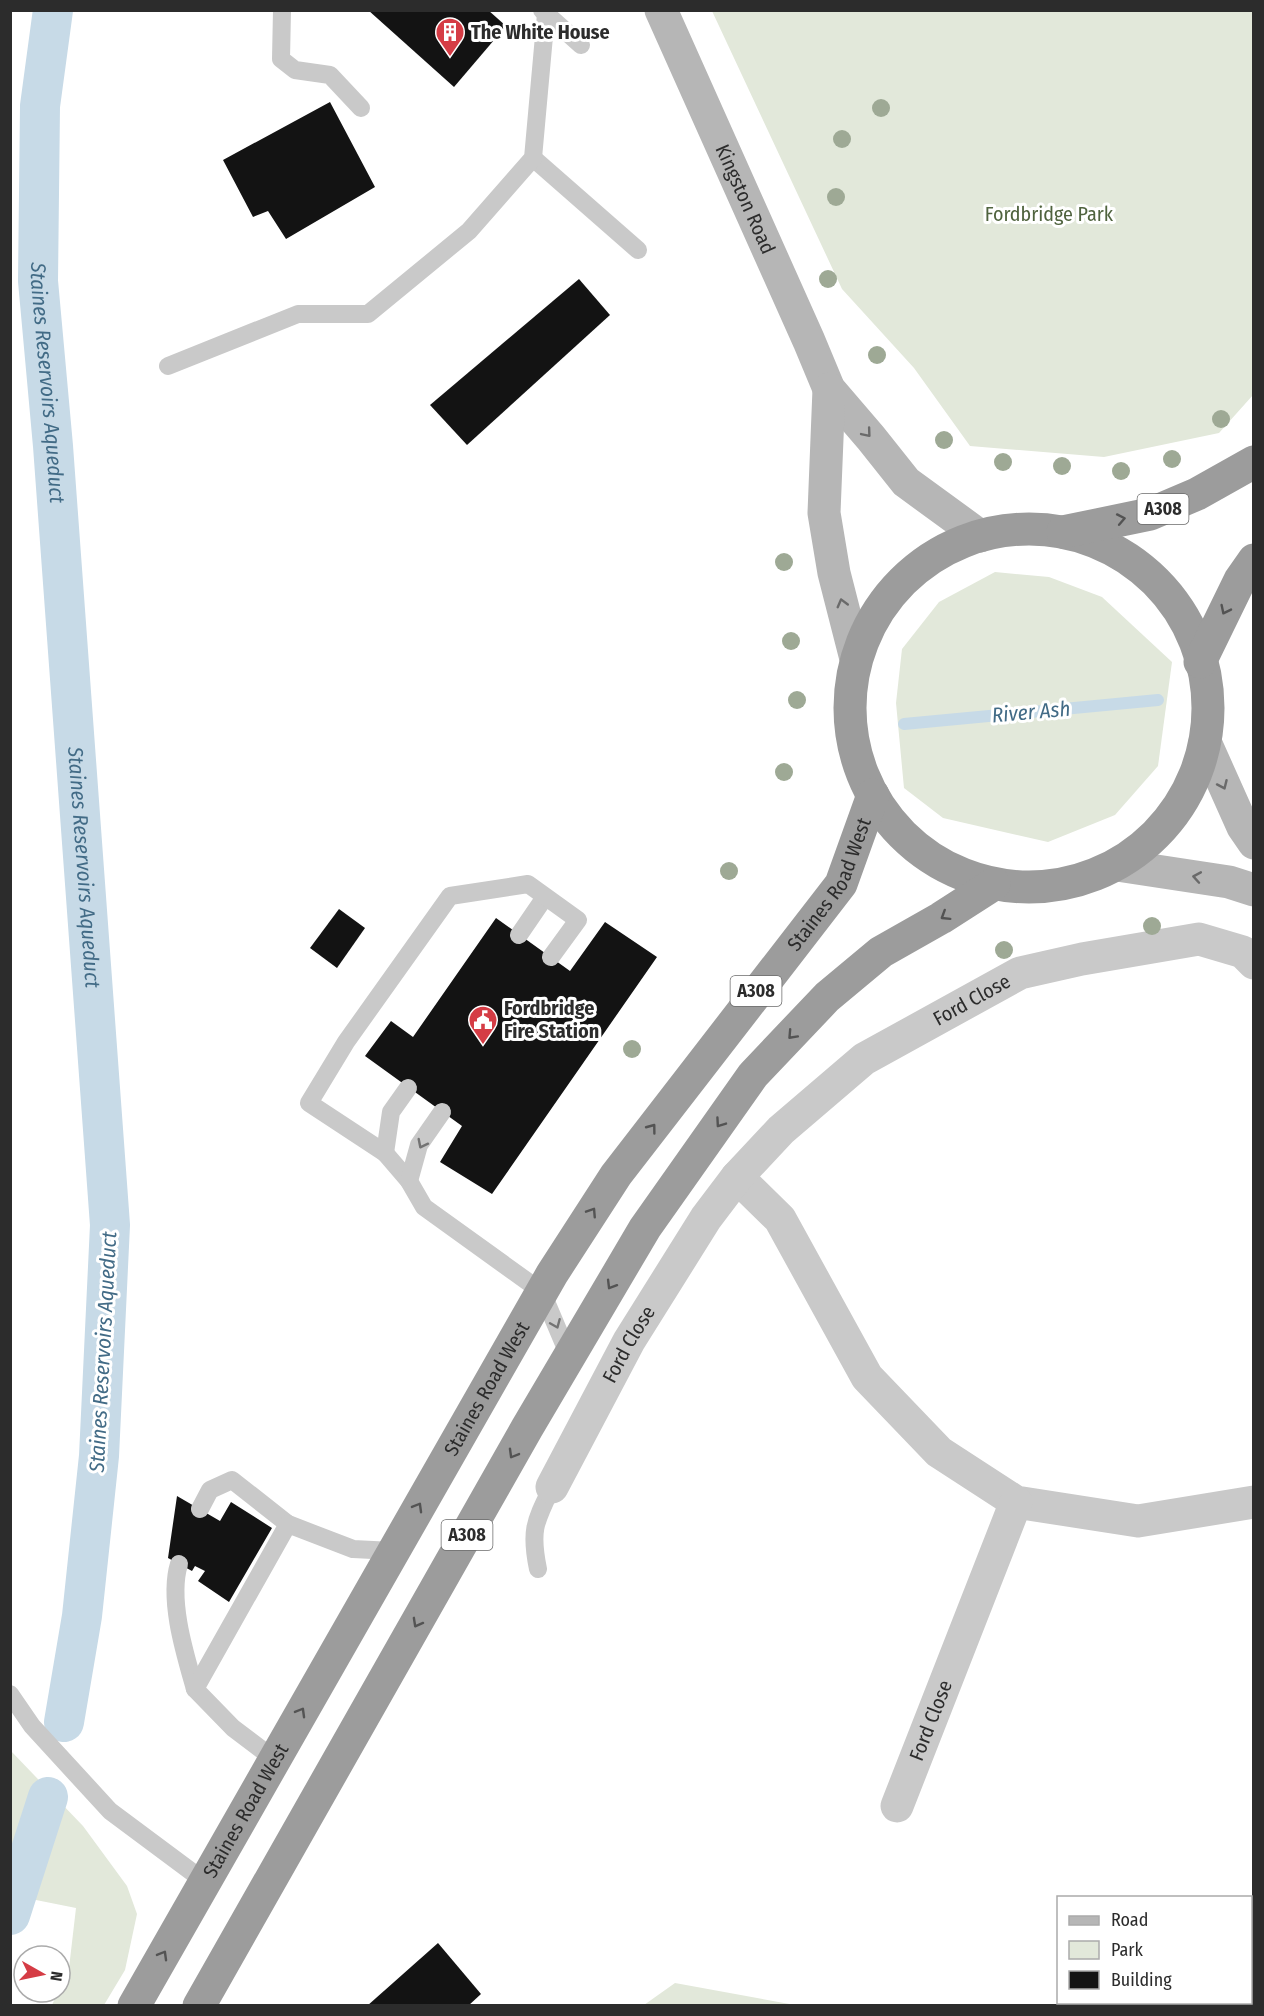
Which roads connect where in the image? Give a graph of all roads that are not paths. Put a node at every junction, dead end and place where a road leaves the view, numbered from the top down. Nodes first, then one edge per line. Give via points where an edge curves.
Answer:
1 (282, 10) edge
2 (661, 10) edge
3 (544, 13) edge
4 (580, 45) dead end
5 (362, 108) dead end
6 (533, 158) junction
7 (638, 250) dead end
8 (168, 366) dead end
9 (829, 389) junction
10 (1254, 462) edge
11 (1064, 532) junction
12 (980, 536) junction
13 (1254, 560) edge
14 (856, 659) junction
15 (1200, 662) junction
16 (1205, 742) junction
17 (873, 795) junction
18 (1254, 843) edge
19 (1117, 865) junction
20 (994, 884) junction
21 (1254, 890) edge
22 (546, 897) junction
23 (519, 935) dead end
24 (551, 957) dead end
25 (1254, 963) edge
26 (408, 1088) dead end
27 (442, 1112) dead end
28 (385, 1153) junction
29 (737, 1177) junction
30 (409, 1180) junction
31 (542, 1292) junction
32 (569, 1356) junction
33 (552, 1487) joint
34 (1016, 1502) junction
35 (1254, 1502) edge
36 (200, 1509) dead end
37 (288, 1524) junction
38 (393, 1551) junction
39 (179, 1564) dead end
40 (538, 1569) dead end
41 (195, 1689) junction
42 (10, 1694) edge
43 (274, 1759) junction
44 (897, 1806) dead end
45 (204, 1881) junction
46 (134, 2006) edge
47 (199, 2006) edge

1 - 5 lane via 281,59 295,70 330,75
2 - 9 main road, Kingston Road
3 - 4 lane
3 - 6 lane
6 - 7 lane
6 - 8 lane via 469,231 368,314 298,314
9 -> 12 main road, Kingston Road via 906,482
14 -> 9 main road, Kingston Road via 834,573 824,513
11 -> 10 highway, A308 via 1150,514 1197,494
11 - 12 highway via 1033,529
11 - 15 highway via 1116,551 1136,564 1166,593 1192,632
12 - 14 highway via 924,562 891,594 872,621
13 -> 15 highway via 1240,580
14 - 17 highway via 850,720 858,761
15 - 16 highway via 1207,701
16 -> 18 main road
16 - 19 highway via 1183,801 1153,838
17 - 20 highway via 894,826 917,849 955,872
31 -> 17 highway, Staines Road West / A308 via 616,1174 841,884
19 - 20 highway via 1077,882 1032,888
21 -> 19 main road via 1229,882
20 -> 32 highway, A308 via 881,952 827,997 753,1076 645,1228
22 - 23 lane
22 - 24 lane via 578,920
22 - 28 lane via 528,884 450,896 346,1042 309,1103
25 - 29 street, Ford Close via 1243,952 1199,939 1020,973 864,1059 781,1130
26 - 28 lane via 391,1113
27 -> 30 lane via 419,1145
28 - 30 lane
29 - 33 street, Ford Close via 706,1218 629,1341
29 - 34 street via 780,1219 867,1377 939,1452
30 - 31 lane via 423,1207
31 -> 32 lane
38 -> 31 highway, Staines Road West / A308
32 -> 47 highway, A308
33 - 40 lane via 536,1520 533,1543
34 - 35 street via 1138,1521
34 - 44 street, Ford Close
36 - 37 lane via 210,1490 232,1480
37 - 38 lane via 353,1549
37 - 41 lane
43 -> 38 highway, Staines Road West / A308
39 - 41 lane via 175,1578 181,1642
41 - 43 lane via 233,1728
42 - 45 lane via 32,1726 110,1810
43 - 45 highway, Staines Road West / A308
46 -> 45 highway, Staines Road West / A308

